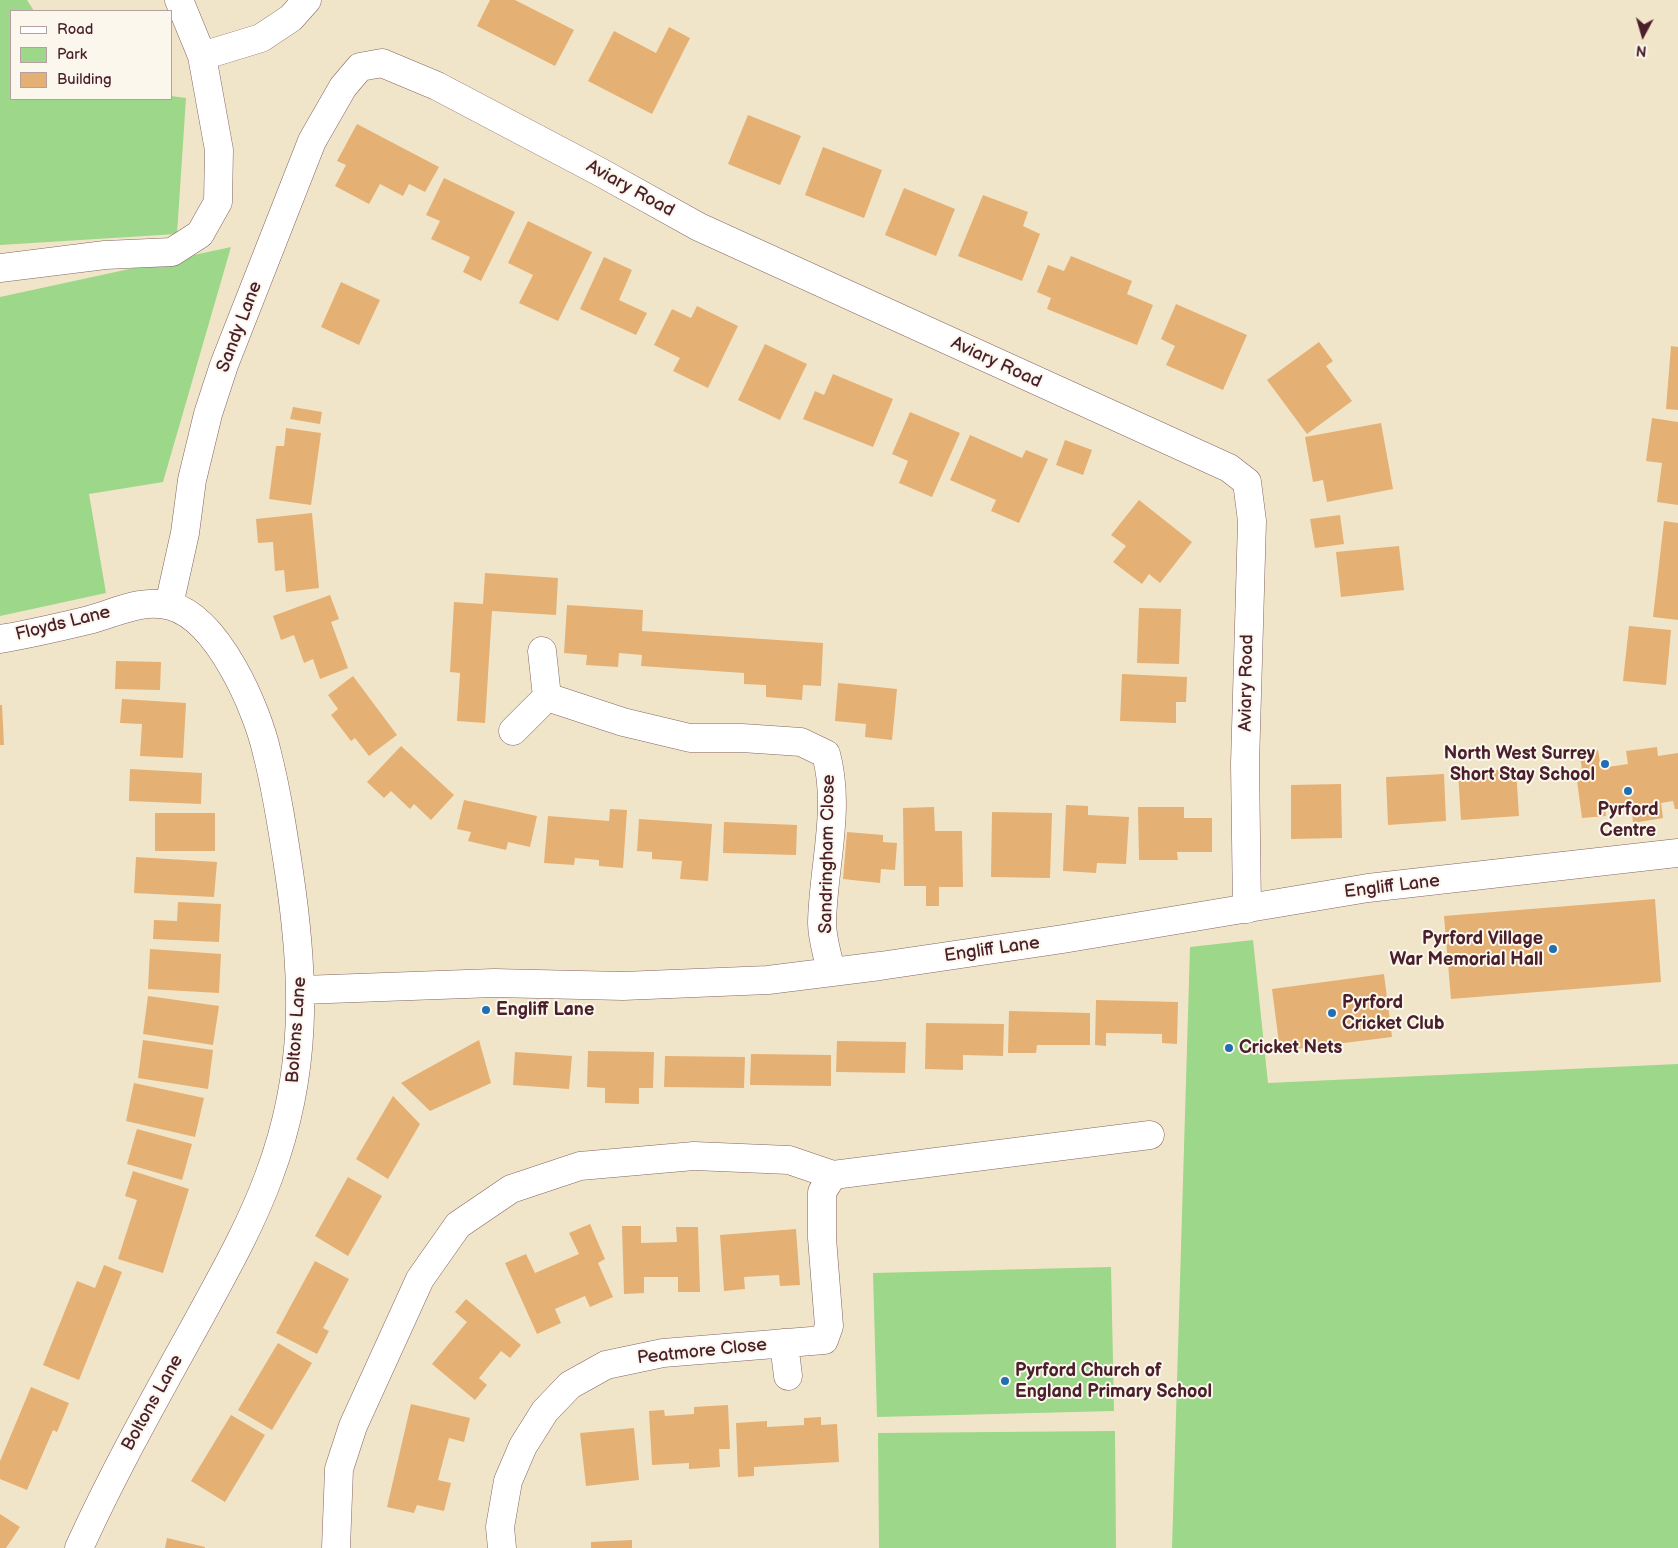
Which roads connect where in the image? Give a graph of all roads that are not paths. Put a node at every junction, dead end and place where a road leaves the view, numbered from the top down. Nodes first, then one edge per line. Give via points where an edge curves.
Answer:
1 (179, 0) edge
2 (307, 0) edge
3 (202, 56) junction
4 (360, 67) joint
5 (0, 268) edge
6 (169, 605) junction
7 (126, 608) joint
8 (0, 639) edge
9 (542, 652) dead end
10 (547, 698) junction
11 (513, 730) dead end
12 (1678, 853) edge
13 (1248, 909) junction
14 (831, 972) junction
15 (302, 990) junction
16 (1150, 1135) dead end
17 (833, 1175) junction
18 (784, 1343) junction
19 (788, 1376) dead end
20 (80, 1548) edge
21 (336, 1548) edge
22 (502, 1548) edge

1 - 3 street
2 - 3 street via 291,18 261,38
3 - 5 street via 219,150 219,167 218,202 200,234 172,252 105,255
4 - 6 street, Sandy Lane via 343,87 312,141 224,365 192,480 185,533
4 - 13 street, Aviary Road via 382,63 437,86 699,227 1229,468 1247,482 1252,520 1245,764
6 - 7 street, Boltons Lane via 148,603
6 - 15 street, Boltons Lane via 199,622 218,644 242,685 262,731 285,844 300,947
7 - 8 street, Floyds Lane
9 - 10 street
10 - 11 street
10 - 14 street, Sandringham Close via 623,722 690,738 801,742 826,754 831,772 831,822 822,924
12 - 13 street, Engliff Lane via 1368,888
13 - 14 street, Engliff Lane
14 - 15 street, Engliff Lane via 768,980 623,986 494,983
15 - 20 street, Boltons Lane via 293,1090 270,1175 242,1237 105,1490
16 - 17 street
17 - 18 street, Peatmore Close via 822,1192 829,1326 824,1340
17 - 21 street via 789,1160 694,1156 580,1166 511,1189 458,1225 420,1279 353,1426 339,1469
18 - 19 street, Peatmore Close
18 - 22 street, Peatmore Close via 662,1353 606,1365 570,1385 545,1411 523,1446 508,1481 500,1527

